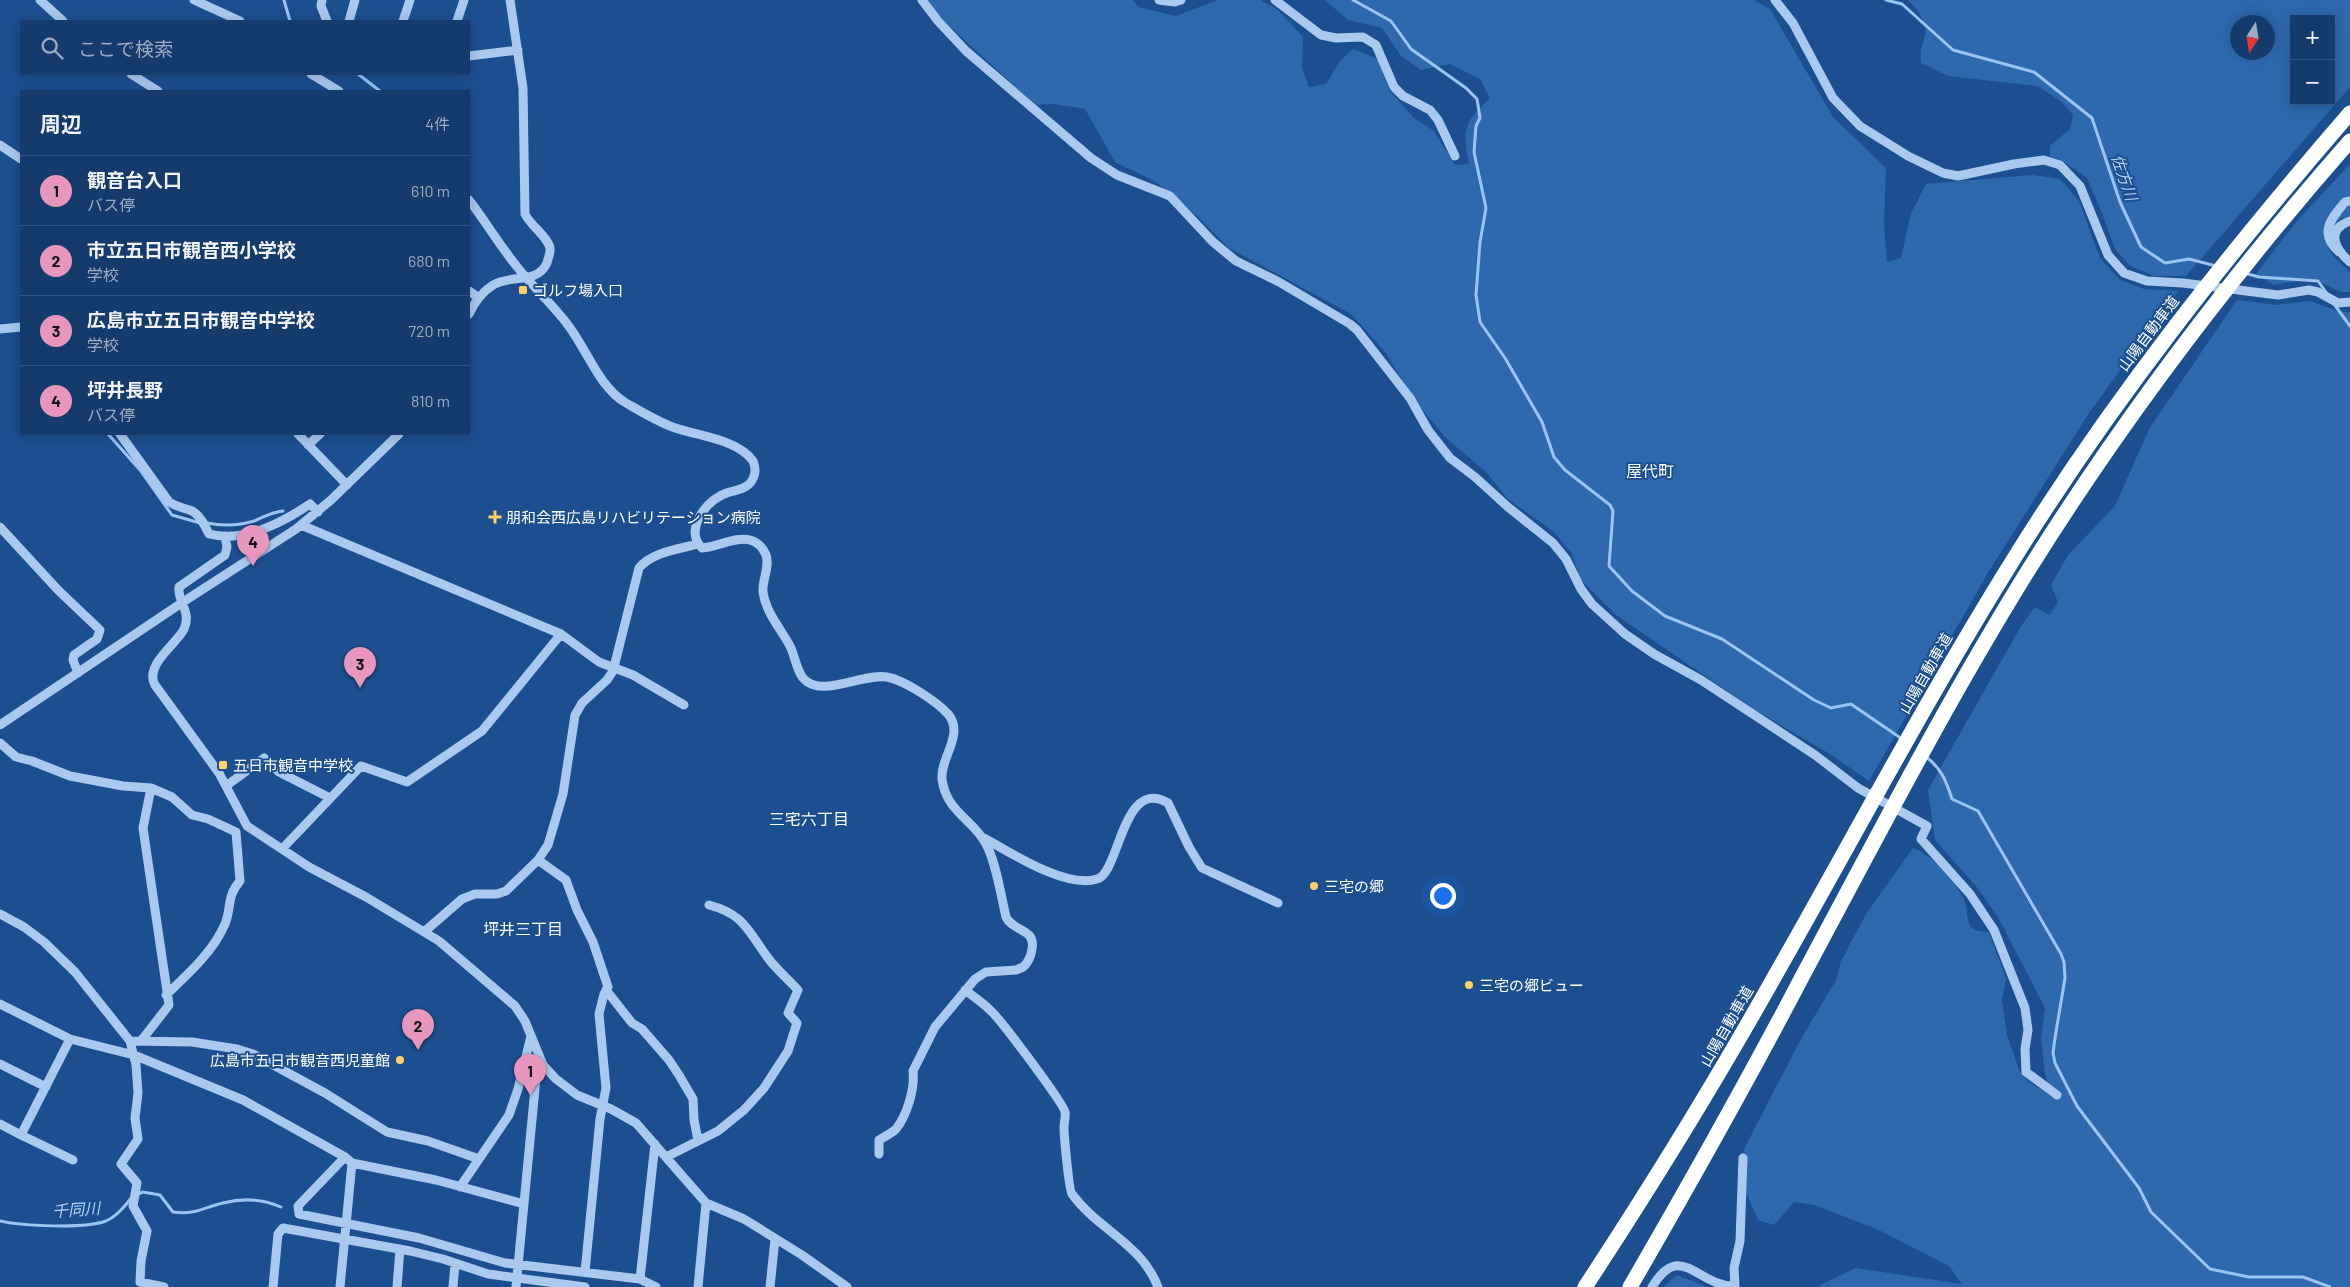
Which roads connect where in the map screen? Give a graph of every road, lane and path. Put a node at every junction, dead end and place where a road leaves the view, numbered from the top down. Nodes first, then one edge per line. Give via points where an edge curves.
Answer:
1 (40, 0) edge
2 (194, 0) edge
3 (322, 0) edge
4 (355, 0) edge
5 (410, 0) edge
6 (464, 0) edge
7 (510, 0) edge
8 (922, 0) edge
9 (1159, 0) edge
10 (1181, 0) edge
11 (1276, 0) edge
12 (1774, 0) edge
13 (62, 20) edge
14 (238, 20) edge
15 (327, 20) edge
16 (349, 20) edge
17 (403, 20) edge
18 (458, 20) edge
19 (518, 50) junction
20 (470, 56) edge
21 (134, 75) edge
22 (313, 75) edge
23 (156, 90) edge
24 (338, 90) edge
25 (2350, 113) edge
26 (2350, 141) edge
27 (0, 145) edge
28 (1455, 156) dead end
29 (20, 158) edge
30 (2350, 200) edge
31 (470, 201) edge
32 (2350, 222) edge
33 (2339, 252) junction
34 (2350, 262) edge
35 (526, 278) junction
36 (470, 292) edge
37 (479, 298) junction
38 (2350, 302) edge
39 (470, 312) edge
40 (20, 328) edge
41 (0, 329) edge
42 (121, 435) edge
43 (299, 435) edge
44 (319, 435) edge
45 (397, 435) edge
46 (308, 445) junction
47 (347, 485) junction
48 (318, 512) junction
49 (301, 526) junction
50 (0, 527) edge
51 (225, 536) junction
52 (698, 544) junction
53 (183, 602) junction
54 (561, 634) junction
55 (615, 667) junction
56 (78, 673) junction
57 (684, 705) dead end
58 (0, 725) edge
59 (0, 743) edge
60 (226, 786) junction
61 (151, 788) junction
62 (330, 798) junction
63 (246, 826) junction
64 (236, 832) junction
65 (982, 837) junction
66 (282, 849) junction
67 (538, 860) junction
68 (1278, 903) dead end
69 (709, 905) dead end
70 (0, 914) edge
71 (424, 932) junction
72 (606, 990) junction
73 (965, 990) junction
74 (166, 995) junction
75 (0, 1004) edge
76 (531, 1036) junction
77 (70, 1039) junction
78 (130, 1041) junction
79 (141, 1041) junction
80 (134, 1055) junction
81 (538, 1056) junction
82 (0, 1064) edge
83 (46, 1087) junction
84 (2057, 1095) dead end
85 (603, 1106) junction
86 (0, 1124) edge
87 (21, 1135) junction
88 (698, 1140) junction
89 (654, 1144) junction
90 (879, 1154) dead end
91 (666, 1157) junction
92 (1743, 1158) dead end
93 (73, 1160) dead end
94 (348, 1160) junction
95 (479, 1160) junction
96 (460, 1187) junction
97 (706, 1203) junction
98 (524, 1204) junction
99 (346, 1223) junction
100 (345, 1238) junction
101 (775, 1239) junction
102 (400, 1249) junction
103 (455, 1264) junction
104 (517, 1264) junction
105 (585, 1272) junction
106 (640, 1279) junction
107 (516, 1283) edge
108 (579, 1286) edge
109 (164, 1287) edge
110 (273, 1287) edge
111 (340, 1287) edge
112 (397, 1287) edge
113 (453, 1287) edge
114 (656, 1287) edge
115 (698, 1287) edge
116 (770, 1287) edge
117 (846, 1287) edge
118 (1158, 1287) edge
119 (1585, 1287) edge
120 (1630, 1287) edge
121 (1652, 1287) edge

1 - 13 street
2 - 14 street
3 - 15 street
4 - 16 street
5 - 17 street
6 - 18 street
7 - 19 street
8 - 84 street via 966,51 1091,158 1117,174 1170,196 1213,242 1236,261 1279,282 1358,330 1410,398 1442,449 1553,543 1566,559 1580,589 1625,634 1815,755 1858,788 1927,826 1921,839 1970,894 1994,930 2025,1008 2028,1030 2026,1072
9 - 10 street
11 - 28 street via 1321,35 1363,37 1376,45 1394,87 1403,96 1430,110
12 - 38 street via 1793,23 1833,98 1860,126 1908,156 1943,173 1958,176 2044,160 2060,165 2080,186 2108,255 2124,273 2147,281 2278,295 2309,290 2338,303
19 - 20 street
19 - 35 street via 525,214 548,242 550,251 544,269
21 - 23 street
22 - 24 street
25 - 119 highway, 山陽自動車道 via 2273,202 2120,399 2056,492 1964,641 1712,1086
26 - 120 highway via 2218,299 2136,411 2032,565 1976,657 1732,1107
27 - 29 street
30 - 33 street via 2345,202 2328,226 2329,242
31 - 35 street
32 - 33 street via 2341,225 2336,232 2335,243
33 - 34 street
35 - 37 street via 498,282
35 - 52 street via 567,322 602,378 620,399 671,426 725,442 752,460 755,472 750,483 742,490 717,498 697,519
36 - 37 street
37 - 39 street
40 - 41 street
42 - 51 street via 169,502 191,510 209,534
43 - 46 street
44 - 46 street
45 - 47 street
46 - 47 street
47 - 48 street
48 - 49 street
48 - 51 street via 310,504 281,521 237,536
49 - 53 street
49 - 54 street
50 - 56 street via 100,630 97,638 74,654
51 - 53 street via 225,555 179,588
52 - 55 street via 664,553 644,562 639,568
52 - 65 street via 702,548 716,547 748,539 763,549 767,559 762,584 767,606 791,648 802,677 808,682 824,687 868,677 888,677 928,698 948,714 954,733 942,771 944,785 958,814
53 - 56 street
53 - 60 street via 186,610 184,628 152,676
54 - 55 street via 607,667
54 - 62 street via 482,731 407,782 361,766
55 - 57 street via 633,674
55 - 67 street via 575,715 563,794 548,845
56 - 58 street
59 - 61 street via 18,758 70,776
60 - 62 street via 264,758 278,772
60 - 63 street
61 - 64 street via 172,797 192,815
61 - 74 street via 143,828
62 - 66 street
63 - 64 street
63 - 66 street
64 - 74 street via 240,881 230,897 226,923 209,951
65 - 68 street via 1022,860 1058,874 1096,880 1106,872 1132,811 1146,801 1162,799 1168,802 1202,868
65 - 73 street via 988,846 1008,921 1030,934 1033,944 1024,967 980,974
66 - 71 street
67 - 71 street via 506,891 475,894 462,899
67 - 72 street via 566,880 593,942 608,987
69 - 88 street via 732,913 745,923 769,959 798,990 788,1013 797,1023 788,1051 754,1099 718,1131
70 - 78 street via 44,942 76,972
71 - 76 street via 506,996
72 - 85 street via 599,1014 606,1080
72 - 88 street via 632,1023 642,1029 670,1060 693,1099
73 - 90 street via 935,1027 914,1072 907,1106 895,1130 879,1140
73 - 118 street via 992,1012 1065,1111 1068,1186 1072,1194 1093,1217 1125,1241 1148,1267
74 - 79 street via 168,1005
75 - 77 street
76 - 81 street
76 - 95 street via 514,1104 502,1128
77 - 80 street
77 - 83 street
78 - 79 street
78 - 80 street
79 - 95 street via 207,1044 253,1054 325,1093 387,1132 428,1141
80 - 94 street via 243,1100
80 - 109 street via 138,1139 121,1164 137,1183 133,1206 147,1231 140,1282
81 - 85 street via 548,1072 567,1088
81 - 98 street
82 - 83 street
83 - 87 street
85 - 89 street via 636,1123
85 - 105 street
86 - 87 street
87 - 93 street
88 - 91 street
89 - 91 street
89 - 106 street
91 - 97 street
92 - 121 street via 1740,1241 1734,1286 1726,1286 1688,1268 1674,1266 1662,1272
94 - 96 street
94 - 99 street
94 - 99 street via 298,1206 299,1214
95 - 96 street
96 - 98 street
97 - 101 street via 744,1219
97 - 115 street
98 - 104 street
99 - 100 street
99 - 104 street
100 - 102 street
100 - 110 street via 283,1228 278,1234
100 - 111 street
101 - 116 street
101 - 117 street via 802,1254
102 - 103 street
102 - 112 street
103 - 107 street
103 - 113 street
104 - 105 street
104 - 107 street
105 - 106 street
106 - 114 street
107 - 108 street

